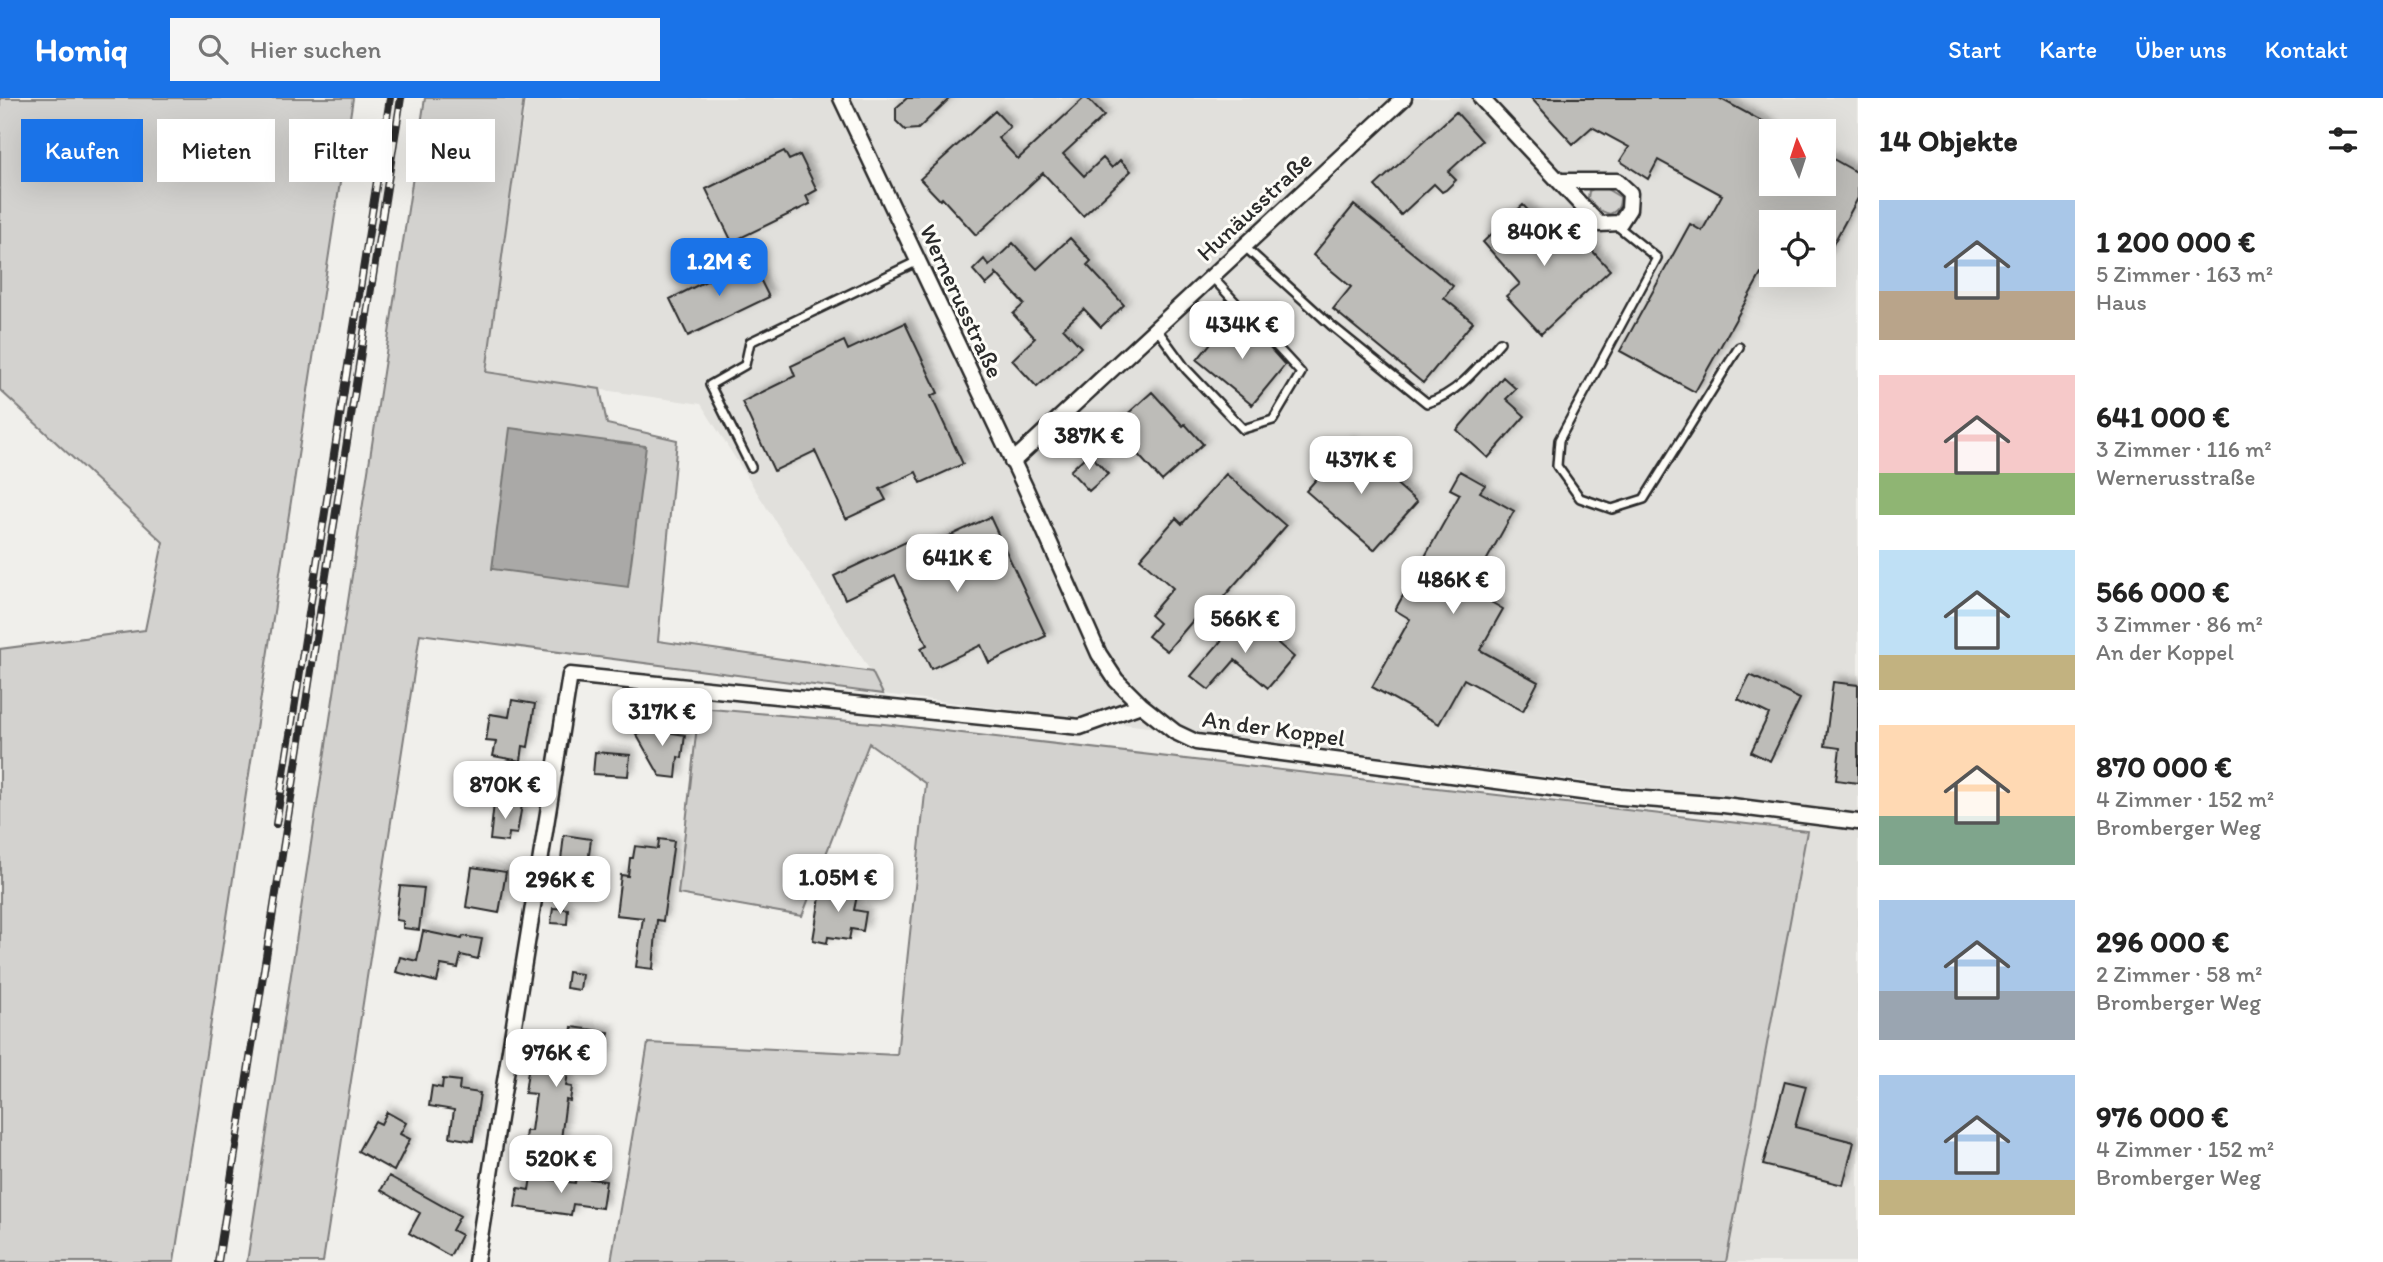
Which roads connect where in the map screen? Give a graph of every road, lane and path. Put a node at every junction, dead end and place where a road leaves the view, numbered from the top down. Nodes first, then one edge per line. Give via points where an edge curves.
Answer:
1 (841, 98) edge
2 (1404, 98) edge
3 (1480, 98) edge
4 (1560, 181) junction
5 (1614, 223) junction
6 (1244, 246) junction
7 (918, 261) junction
8 (1211, 276) junction
9 (1156, 328) junction
10 (1500, 342) dead end
11 (1738, 347) dead end
12 (1012, 462) junction
13 (751, 467) dead end
14 (1141, 705) junction
15 (1858, 822) edge
16 (476, 1262) edge

1 - 7 street, Wernerusstraße
2 - 6 street, Hunäusstraße
3 - 4 street
4 - 5 street via 1599,224
4 - 5 street via 1617,181 1630,193 1629,209 1620,223
5 - 11 lane via 1657,258 1559,440 1557,466 1580,498 1612,509 1644,499
6 - 8 street, Hunäusstraße
6 - 10 lane via 1426,403 1462,384
7 - 12 street, Wernerusstraße
7 - 13 lane via 750,342 745,365 710,385
8 - 9 street, Hunäusstraße
8 - 9 lane via 1301,373 1273,420 1243,429 1186,369
9 - 12 street, Hunäusstraße
12 - 14 street, Wernerusstraße via 1099,654
14 - 15 street, An der Koppel via 1196,742 1620,797
14 - 16 street via 1080,727 570,675

